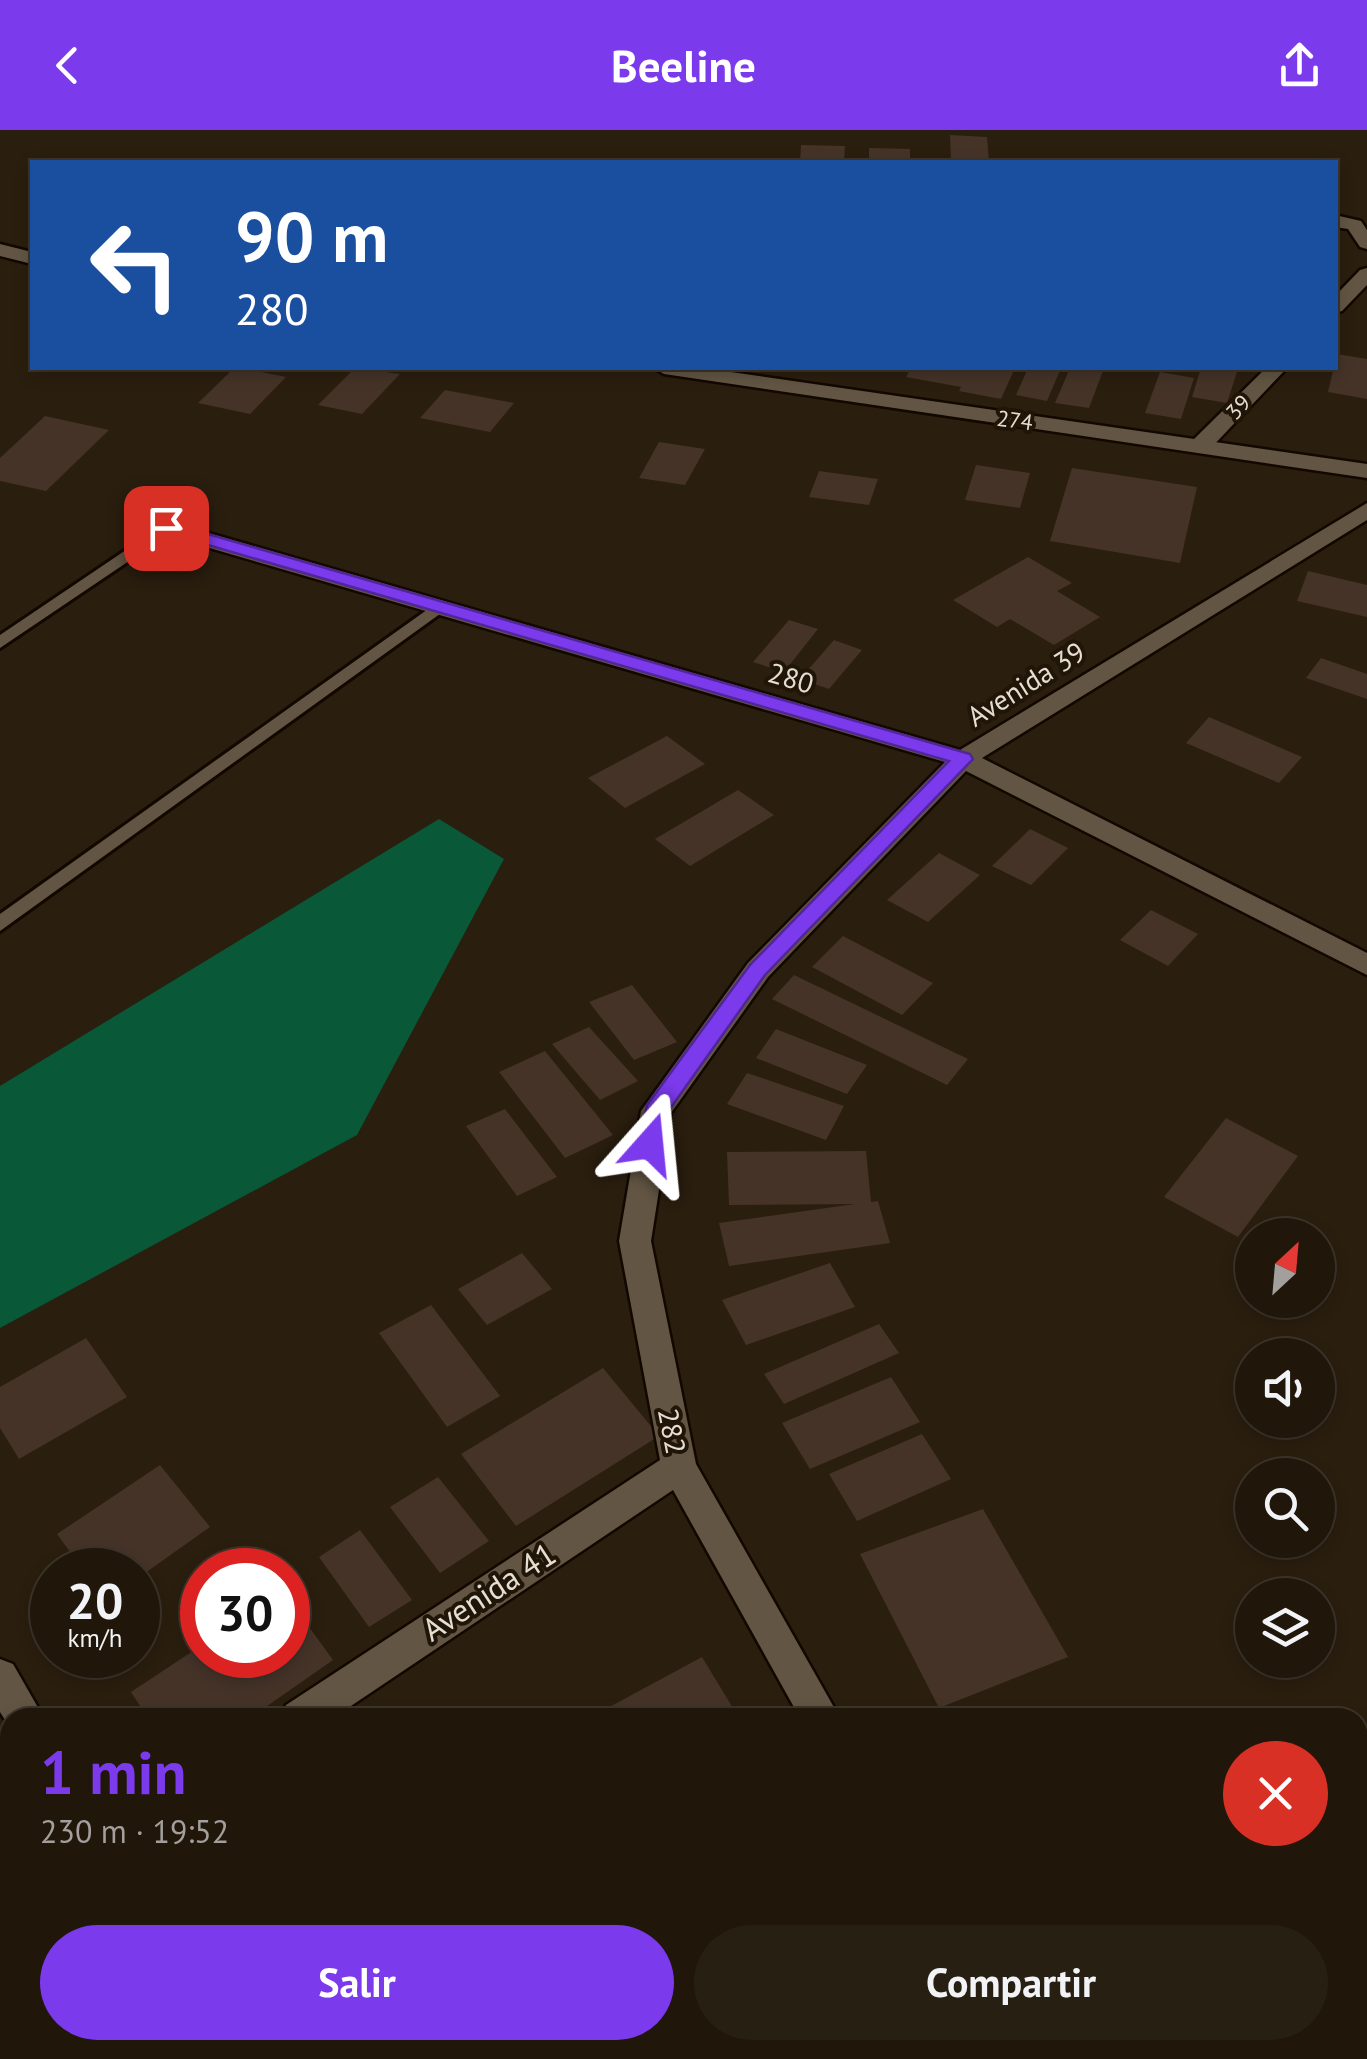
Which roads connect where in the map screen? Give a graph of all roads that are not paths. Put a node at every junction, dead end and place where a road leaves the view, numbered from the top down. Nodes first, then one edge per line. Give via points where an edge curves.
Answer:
1 (1338, 222) edge
2 (1367, 243) edge
3 (0, 250) edge
4 (30, 258) edge
5 (1367, 274) edge
6 (1338, 304) edge
7 (678, 370) edge
8 (1274, 370) edge
9 (1200, 447) junction
10 (1367, 471) edge
11 (1367, 510) edge
12 (166, 528) joint
13 (438, 606) junction
14 (0, 643) edge
15 (963, 759) junction
16 (0, 924) edge
17 (1367, 965) edge
18 (656, 1111) joint
19 (679, 1466) junction
20 (0, 1677) edge
21 (19, 1708) edge
22 (314, 1708) edge
23 (815, 1708) edge

1 - 2 street via 1354,225
3 - 4 street
5 - 6 street
7 - 9 street, 274
8 - 9 street, 39
9 - 10 street, 274
11 - 15 street, Avenida 39
12 - 13 street, 280
12 - 14 lane
13 - 15 street, 280
13 - 16 lane
15 - 17 street, 280
15 - 18 street, Avenida 39 via 758,970
18 - 19 street, 282 via 636,1241
19 - 22 street, Avenida 41
19 - 23 street, 282
20 - 21 street

